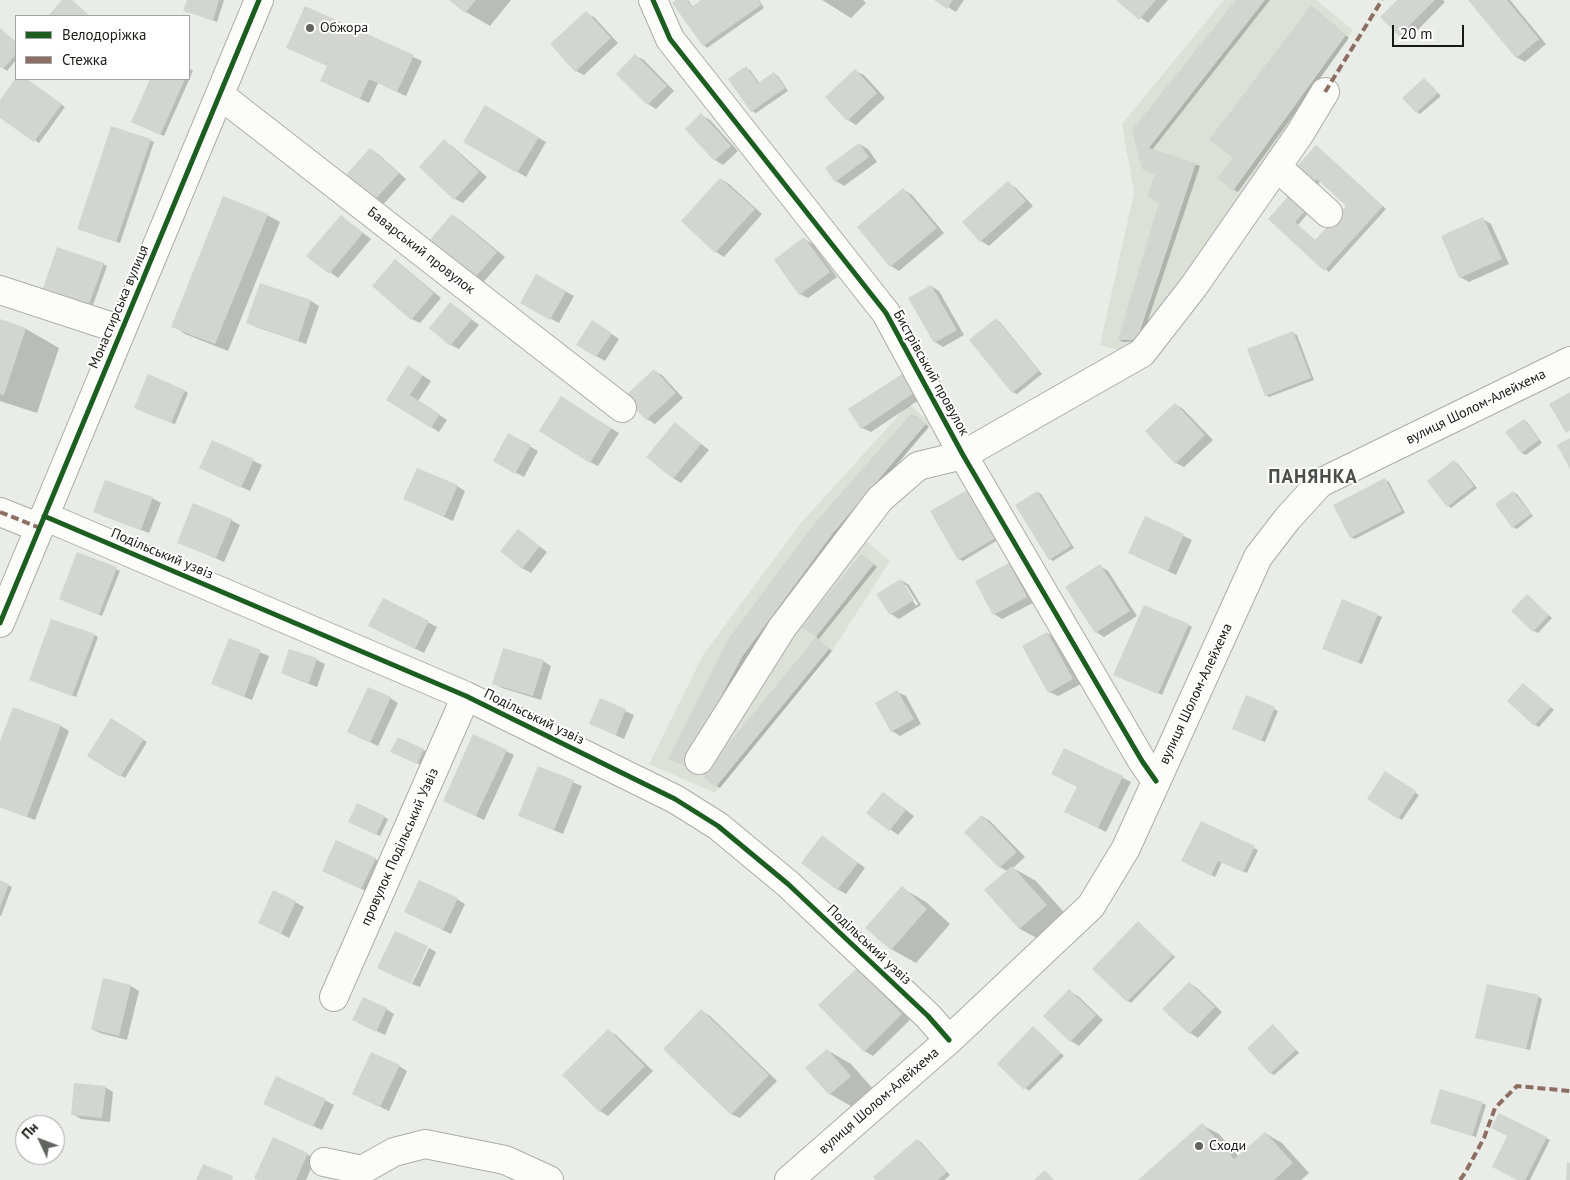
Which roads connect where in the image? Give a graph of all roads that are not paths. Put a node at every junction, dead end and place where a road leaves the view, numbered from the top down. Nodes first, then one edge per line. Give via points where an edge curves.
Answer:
1 (259, 0) edge
2 (653, 0) edge
3 (1324, 92) dead end
4 (220, 95) junction
5 (1277, 167) junction
6 (1328, 213) dead end
7 (0, 290) edge
8 (122, 330) junction
9 (1570, 361) edge
10 (622, 408) dead end
11 (963, 455) junction
12 (0, 512) edge
13 (42, 522) junction
14 (0, 623) edge
15 (466, 696) junction
16 (699, 760) dead end
17 (1156, 781) junction
18 (334, 997) dead end
19 (949, 1040) junction
20 (324, 1162) dead end
21 (549, 1180) edge
22 (789, 1180) edge

1 - 4 street, Монастирська вулиця
2 - 11 street, Бистрівський провулок via 670,39 886,313
3 - 5 street
4 - 8 street, Монастирська вулиця
4 - 10 street, Баварський провулок
5 - 6 street
5 - 11 street via 1194,286 1142,353
7 - 8 street
8 - 13 street, Монастирська вулиця
9 - 17 street, вулиця Шолом-Алейхема via 1320,483 1258,557
11 - 16 street via 918,466 880,499 782,628
11 - 17 street, Бистрівський провулок
12 - 13 street, Подільський узвіз
13 - 14 street, Монастирська вулиця
13 - 15 street, Подільський узвіз
15 - 18 street, провулок Подільський Узвіз
15 - 19 street, Подільський узвіз via 675,799 718,826 788,884 928,1016
17 - 19 street, вулиця Шолом-Алейхема via 1126,848 1091,906
19 - 22 street, вулиця Шолом-Алейхема
20 - 21 street via 362,1170 394,1152 425,1144 505,1160

